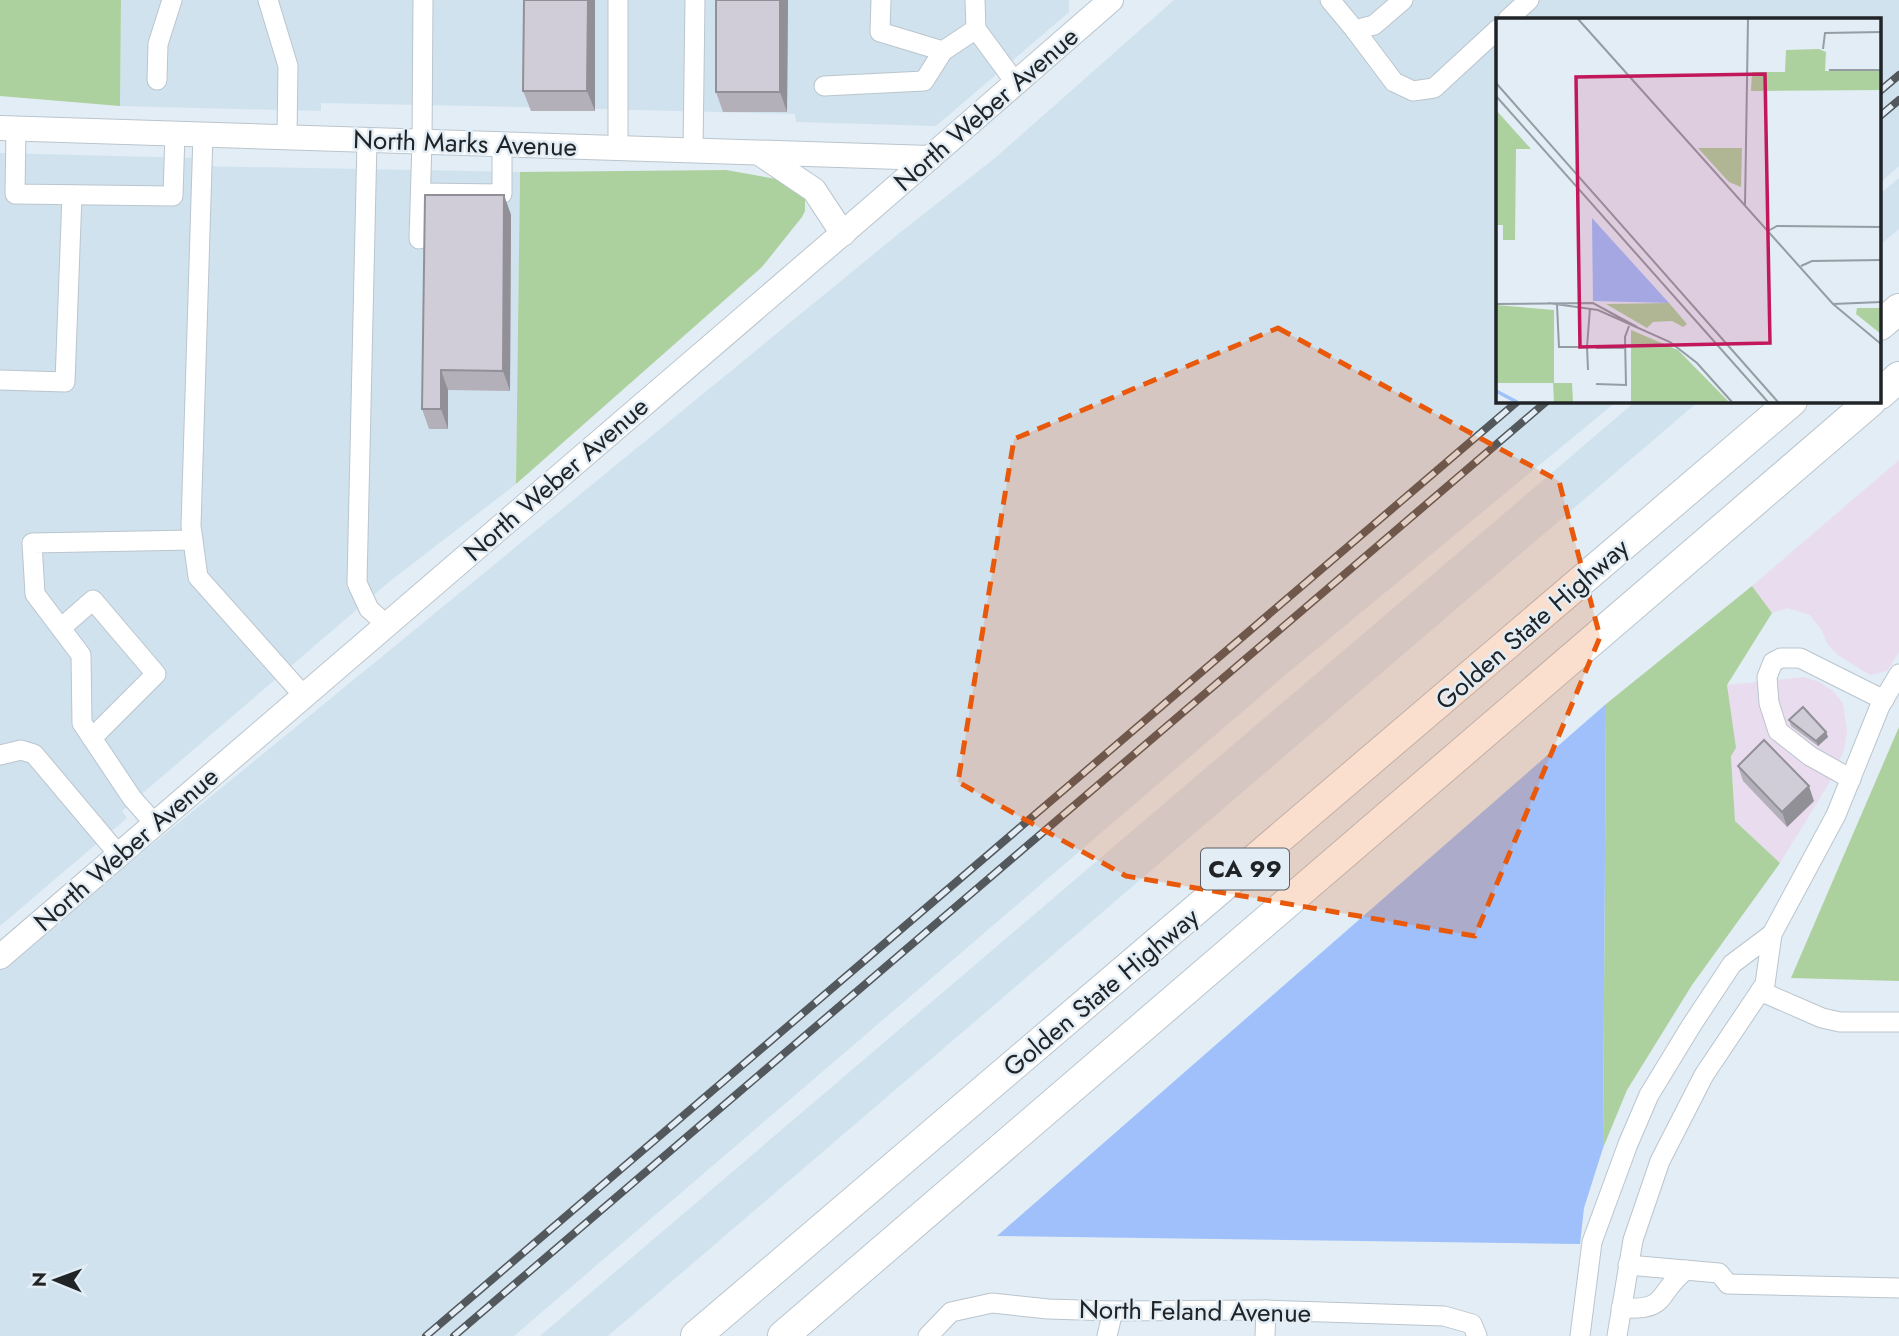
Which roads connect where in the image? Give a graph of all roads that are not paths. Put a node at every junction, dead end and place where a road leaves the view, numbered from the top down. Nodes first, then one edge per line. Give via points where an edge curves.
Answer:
1 (172, 0) edge
2 (268, 0) edge
3 (423, 0) edge
4 (618, 0) edge
5 (695, 0) edge
6 (881, 0) edge
7 (975, 0) edge
8 (1330, 0) edge
9 (1403, 0) edge
10 (1529, 0) edge
11 (1108, 1) edge
12 (1509, 18) edge
13 (976, 29) junction
14 (1355, 30) junction
15 (1496, 31) edge
16 (943, 51) junction
17 (157, 80) dead end
18 (1015, 82) junction
19 (824, 86) dead end
20 (8, 128) edge
21 (175, 133) junction
22 (203, 134) junction
23 (287, 137) junction
24 (367, 140) junction
25 (422, 142) junction
26 (502, 144) junction
27 (618, 148) junction
28 (693, 150) junction
29 (759, 153) junction
30 (930, 158) junction
31 (421, 192) junction
32 (7, 194) edge
33 (72, 195) junction
34 (843, 234) junction
35 (419, 239) dead end
36 (1899, 309) edge
37 (1882, 323) edge
38 (1899, 377) edge
39 (0, 380) edge
40 (1882, 392) edge
41 (1791, 402) edge
42 (1870, 402) edge
43 (193, 540) junction
44 (387, 625) junction
45 (61, 628) junction
46 (1899, 674) edge
47 (304, 696) junction
48 (1884, 700) junction
49 (92, 738) junction
50 (0, 755) edge
51 (1851, 779) junction
52 (155, 824) junction
53 (119, 855) junction
54 (1772, 934) junction
55 (0, 957) edge
56 (1760, 991) junction
57 (1899, 1022) edge
58 (1628, 1265) junction
59 (1686, 1270) junction
60 (1899, 1288) edge
61 (1621, 1308) junction
62 (1266, 1310) junction
63 (1114, 1311) junction
64 (1475, 1330) edge
65 (696, 1336) edge
66 (783, 1336) edge
67 (928, 1336) edge
68 (1107, 1336) edge
69 (1265, 1336) edge
70 (1580, 1336) edge
71 (1618, 1336) edge

1 - 17 street via 158,44
2 - 23 street via 288,66
3 - 25 street
4 - 27 street
5 - 28 street
6 - 16 street via 880,32
7 - 13 street
8 - 14 street
9 - 14 street via 1374,25
10 - 12 street
11 - 18 main road, North Weber Avenue
13 - 16 street
13 - 18 street
14 - 15 street via 1394,82 1413,91 1434,88
16 - 19 street via 924,81
18 - 30 main road, North Weber Avenue
20 - 21 main road, North Marks Avenue
20 - 32 street
21 - 22 main road, North Marks Avenue
21 - 33 street via 173,196
22 - 23 main road, North Marks Avenue
22 - 43 street
23 - 24 main road, North Marks Avenue
24 - 25 main road, North Marks Avenue
24 - 44 street via 358,583 369,609
25 - 26 main road, North Marks Avenue
25 - 31 street
26 - 27 main road, North Marks Avenue
26 - 31 street via 502,194
27 - 28 main road, North Marks Avenue
28 - 29 main road, North Marks Avenue
29 - 30 main road, North Marks Avenue
29 - 34 main road via 814,190
30 - 34 main road, North Weber Avenue
31 - 35 street
32 - 33 street
33 - 39 street via 65,382
34 - 44 main road, North Weber Avenue
36 - 37 highway
38 - 40 highway
41 - 65 highway, Golden State Highway / CA 99
42 - 66 highway, Golden State Highway / CA 99
43 - 45 street via 32,543 35,594
43 - 47 street via 198,577
44 - 47 main road, North Weber Avenue
45 - 49 street via 81,654 82,723
45 - 49 street via 93,600 156,674
46 - 48 street
47 - 52 main road, North Weber Avenue
48 - 51 street
48 - 51 street via 1800,658 1781,657 1773,662 1767,677 1778,731
49 - 52 street
50 - 53 street via 21,750 34,754
51 - 54 street
52 - 53 main road, North Weber Avenue
53 - 55 main road, North Weber Avenue
54 - 56 street
54 - 70 street via 1732,964 1649,1095 1592,1242
56 - 57 street via 1822,1018
56 - 58 street via 1704,1075 1660,1161
58 - 59 street
58 - 61 street
59 - 60 street via 1719,1273 1728,1284
59 - 61 street via 1652,1307
61 - 71 street
62 - 63 street, North Feland Avenue
62 - 64 street, North Feland Avenue via 1444,1316
62 - 69 street
63 - 67 street, North Feland Avenue via 992,1303 951,1312
63 - 68 street

